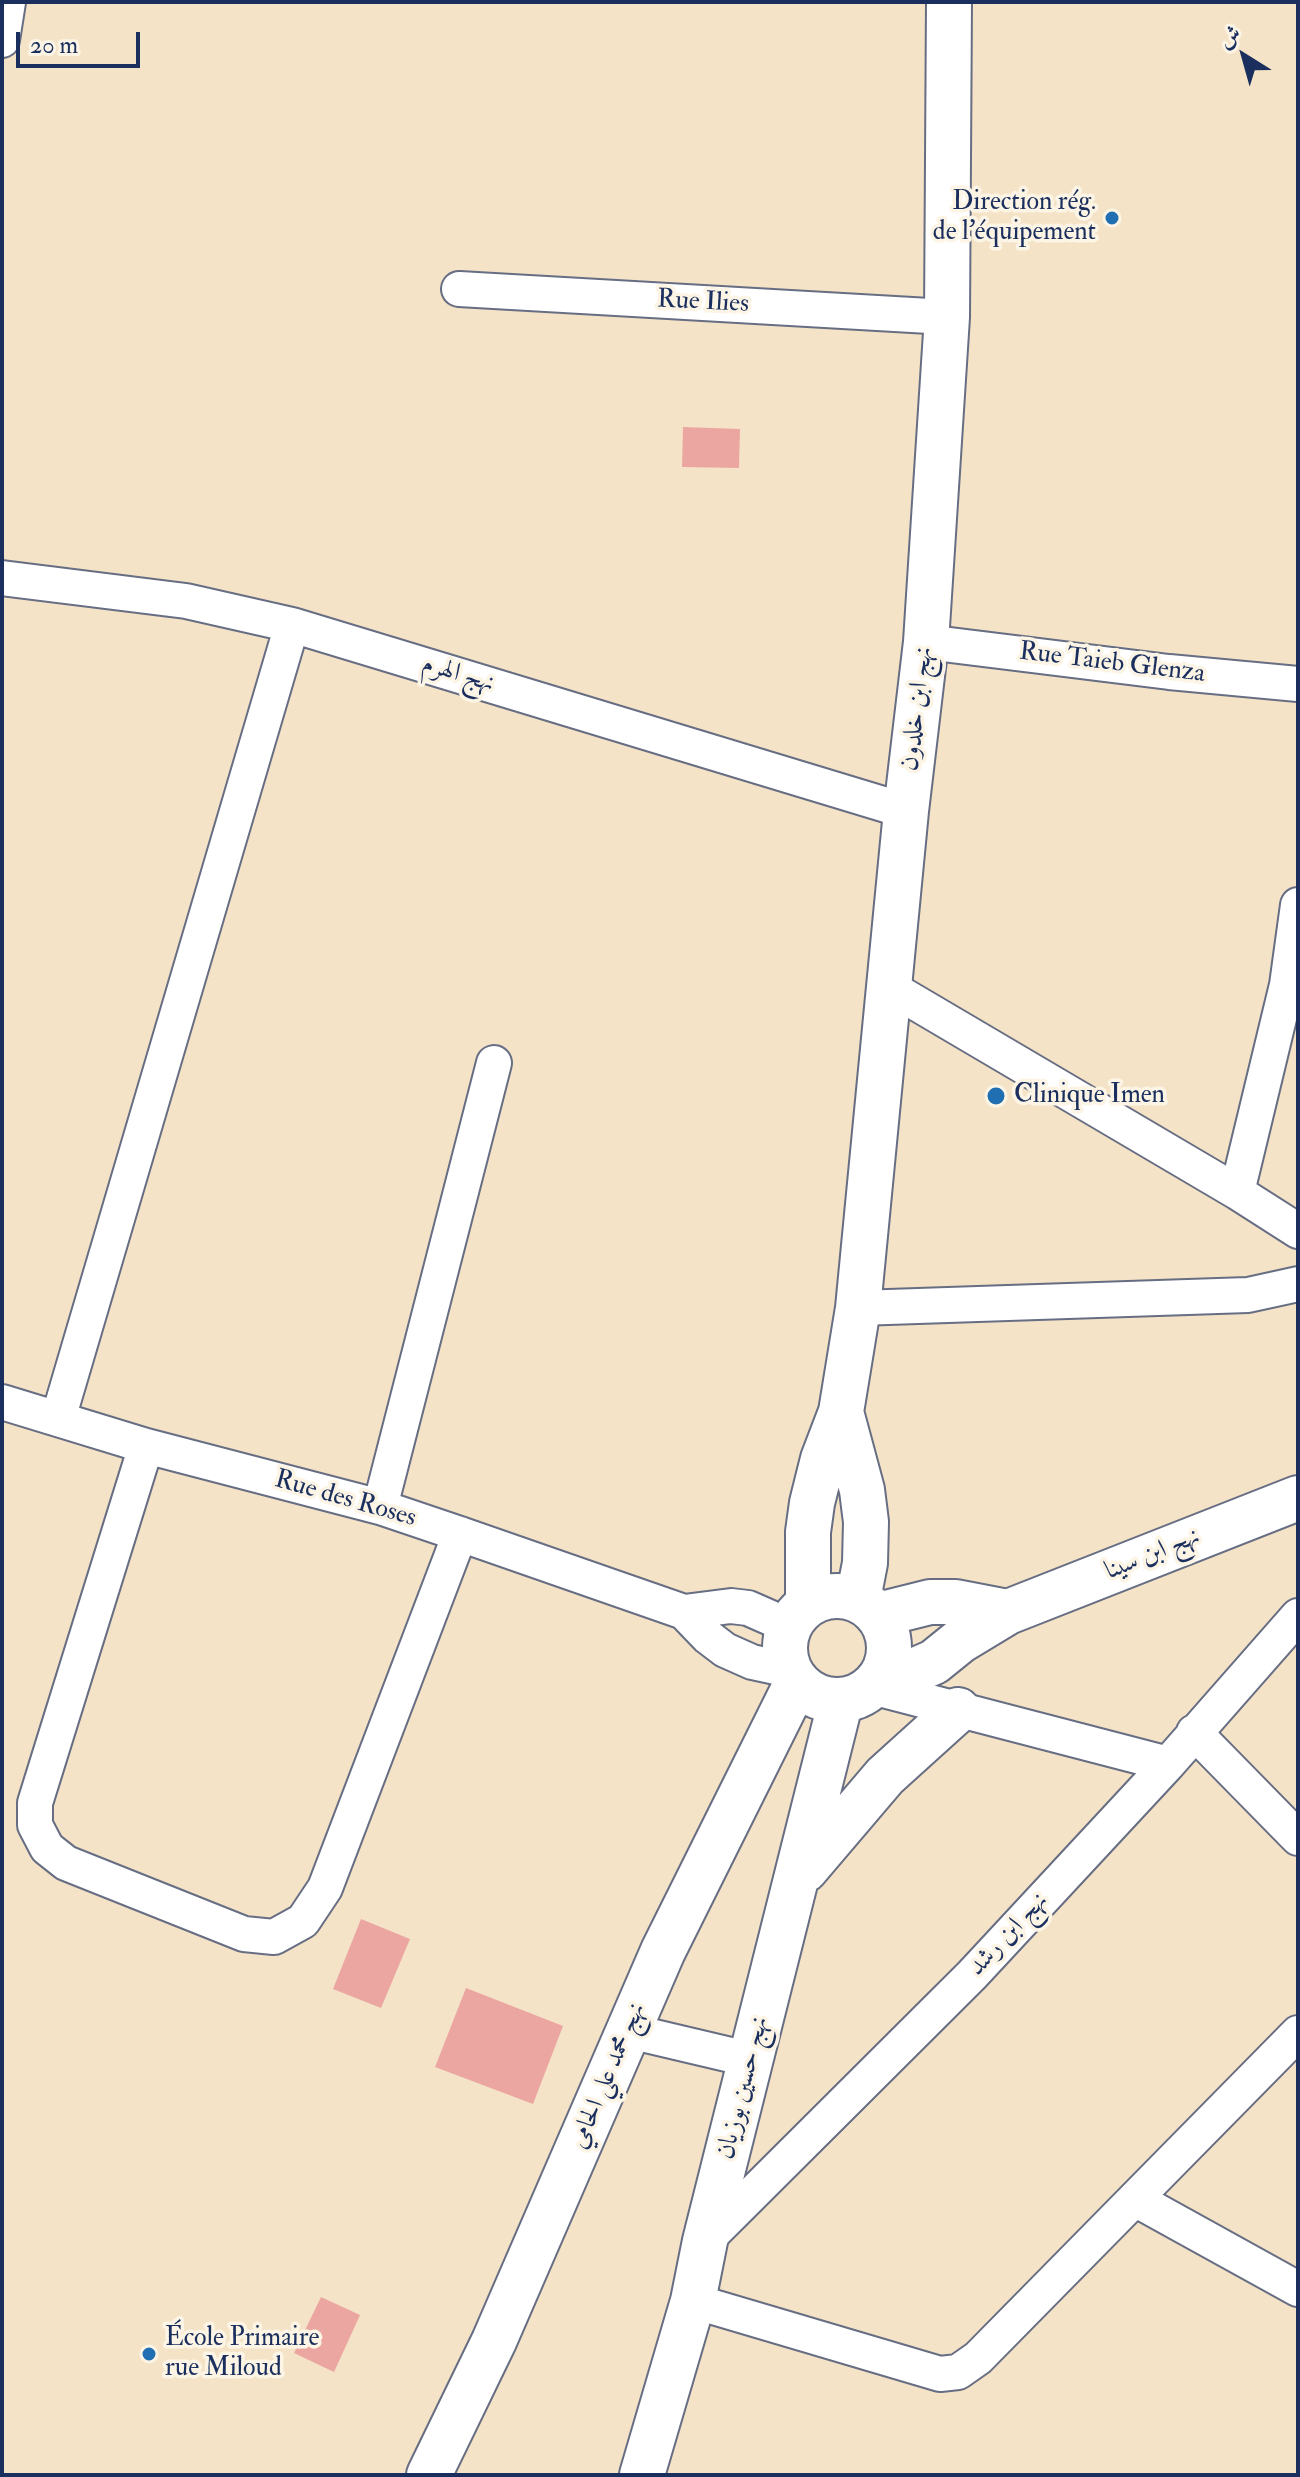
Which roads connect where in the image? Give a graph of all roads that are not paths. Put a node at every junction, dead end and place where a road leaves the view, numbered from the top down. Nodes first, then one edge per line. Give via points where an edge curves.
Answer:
1 (8, 2) edge
2 (949, 2) edge
3 (2, 40) edge
4 (459, 289) dead end
5 (947, 317) junction
6 (2, 578) edge
7 (292, 625) junction
8 (926, 642) junction
9 (1298, 684) edge
10 (906, 811) junction
11 (1298, 905) edge
12 (889, 987) junction
13 (494, 1063) dead end
14 (1237, 1192) junction
15 (1298, 1231) edge
16 (1298, 1284) edge
17 (858, 1308) junction
18 (2, 1402) edge
19 (841, 1412) junction
20 (58, 1419) junction
21 (146, 1446) junction
22 (1298, 1498) edge
23 (380, 1507) junction
24 (460, 1534) junction
25 (868, 1607) junction
26 (684, 1612) junction
27 (1008, 1612) junction
28 (799, 1615) junction
29 (1298, 1616) edge
30 (793, 1676) junction
31 (865, 1688) junction
32 (958, 1710) junction
33 (1194, 1732) junction
34 (1168, 1764) junction
35 (1298, 1838) edge
36 (798, 1878) junction
37 (629, 2031) junction
38 (1298, 2033) edge
39 (752, 2060) junction
40 (1135, 2199) junction
41 (705, 2241) junction
42 (1298, 2289) edge
43 (693, 2301) junction
44 (429, 2475) edge
45 (642, 2475) edge

1 - 3 street
2 - 5 street, نهج ابن خلدون
4 - 5 street, Rue Ilies
5 - 8 street, نهج ابن خلدون
6 - 7 street, نهج الهرم via 186,601
7 - 10 street, نهج الهرم
7 - 20 street
8 - 9 street, Rue Taieb Glenza
8 - 10 street, نهج ابن خلدون
10 - 12 street, نهج ابن خلدون
11 - 14 street via 1287,985
12 - 14 street
12 - 17 street, نهج ابن خلدون
13 - 23 street
14 - 15 street
16 - 17 street via 1248,1295
17 - 19 street, نهج ابن خلدون
18 - 20 street, Rue des Roses
19 - 25 street, نهج ابن خلدون via 862,1490
19 - 28 street, نهج ابن خلدون via 812,1503
20 - 21 street, Rue des Roses
21 - 23 street, Rue des Roses
21 - 24 street via 35,1803 35,1825 47,1848 66,1863 244,1934 274,1937 303,1921 325,1888
22 - 27 street, نهج ابن سينا
23 - 24 street, Rue des Roses
24 - 26 street, Rue des Roses
25 - 27 street via 956,1602
25 - 28 street via 841,1595 824,1596
25 - 31 street via 888,1634 889,1655
26 - 28 street, Rue des Roses via 731,1606
26 - 30 street, Rue des Roses via 739,1658
27 - 31 street, نهج ابن سينا via 934,1662
28 - 30 street via 785,1640
29 - 33 street, نهج ابن رشد
30 - 31 street via 825,1699
30 - 37 street, نهج محمد علي الحامي
31 - 32 street
31 - 36 street, نهج حسين بوزيان
32 - 34 street
32 - 36 street via 885,1776
33 - 34 street, نهج ابن رشد
33 - 35 street
34 - 41 street, نهج ابن رشد via 972,1975
36 - 39 street, نهج حسين بوزيان
37 - 39 street
37 - 44 street, نهج محمد علي الحامي via 494,2341
38 - 40 street
39 - 41 street, نهج حسين بوزيان
40 - 42 street
40 - 43 street via 958,2372 940,2374
41 - 43 street, نهج حسين بوزيان
43 - 45 street, نهج حسين بوزيان

